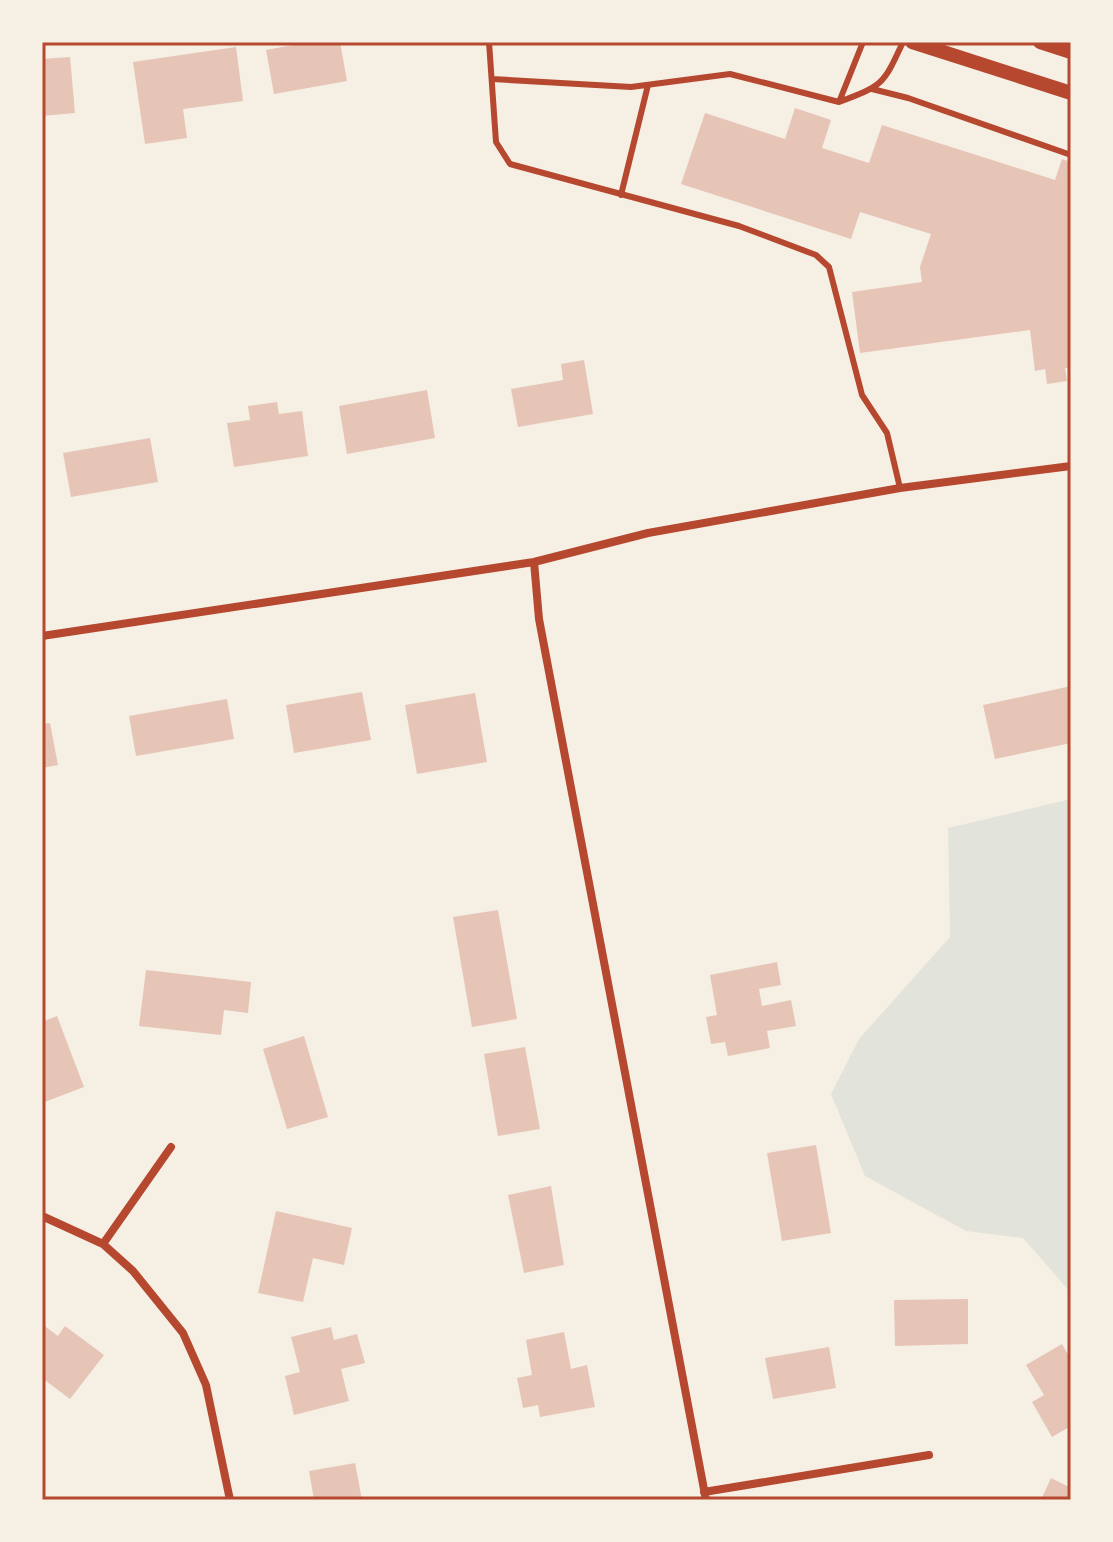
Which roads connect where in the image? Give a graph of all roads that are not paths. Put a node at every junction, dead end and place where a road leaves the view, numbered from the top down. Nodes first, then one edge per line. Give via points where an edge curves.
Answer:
1 (489, 42) edge
2 (863, 42) edge
3 (903, 42) edge
4 (912, 42) edge
5 (1040, 42) edge
6 (1071, 52) edge
7 (492, 79) junction
8 (648, 85) junction
9 (872, 89) junction
10 (1071, 93) edge
11 (839, 102) junction
12 (1071, 155) edge
13 (621, 195) junction
14 (1071, 466) edge
15 (900, 488) junction
16 (534, 562) junction
17 (42, 636) edge
18 (171, 1147) dead end
19 (42, 1216) edge
20 (103, 1244) junction
21 (929, 1455) dead end
22 (705, 1496) edge
23 (230, 1500) edge

1 - 7 lane
2 - 11 lane
3 - 9 lane via 887,77
4 - 10 street
5 - 6 street
7 - 8 lane
7 - 13 lane via 496,142 510,164
8 - 11 lane via 730,74
8 - 13 lane
9 - 11 lane
9 - 12 lane
13 - 15 lane via 739,226 816,255 829,267 862,395 887,433
14 - 15 street
15 - 16 street via 648,533
16 - 17 street
16 - 22 street via 539,619
18 - 20 street
19 - 20 street
20 - 23 street via 133,1271 183,1333 210,1400
21 - 22 street

